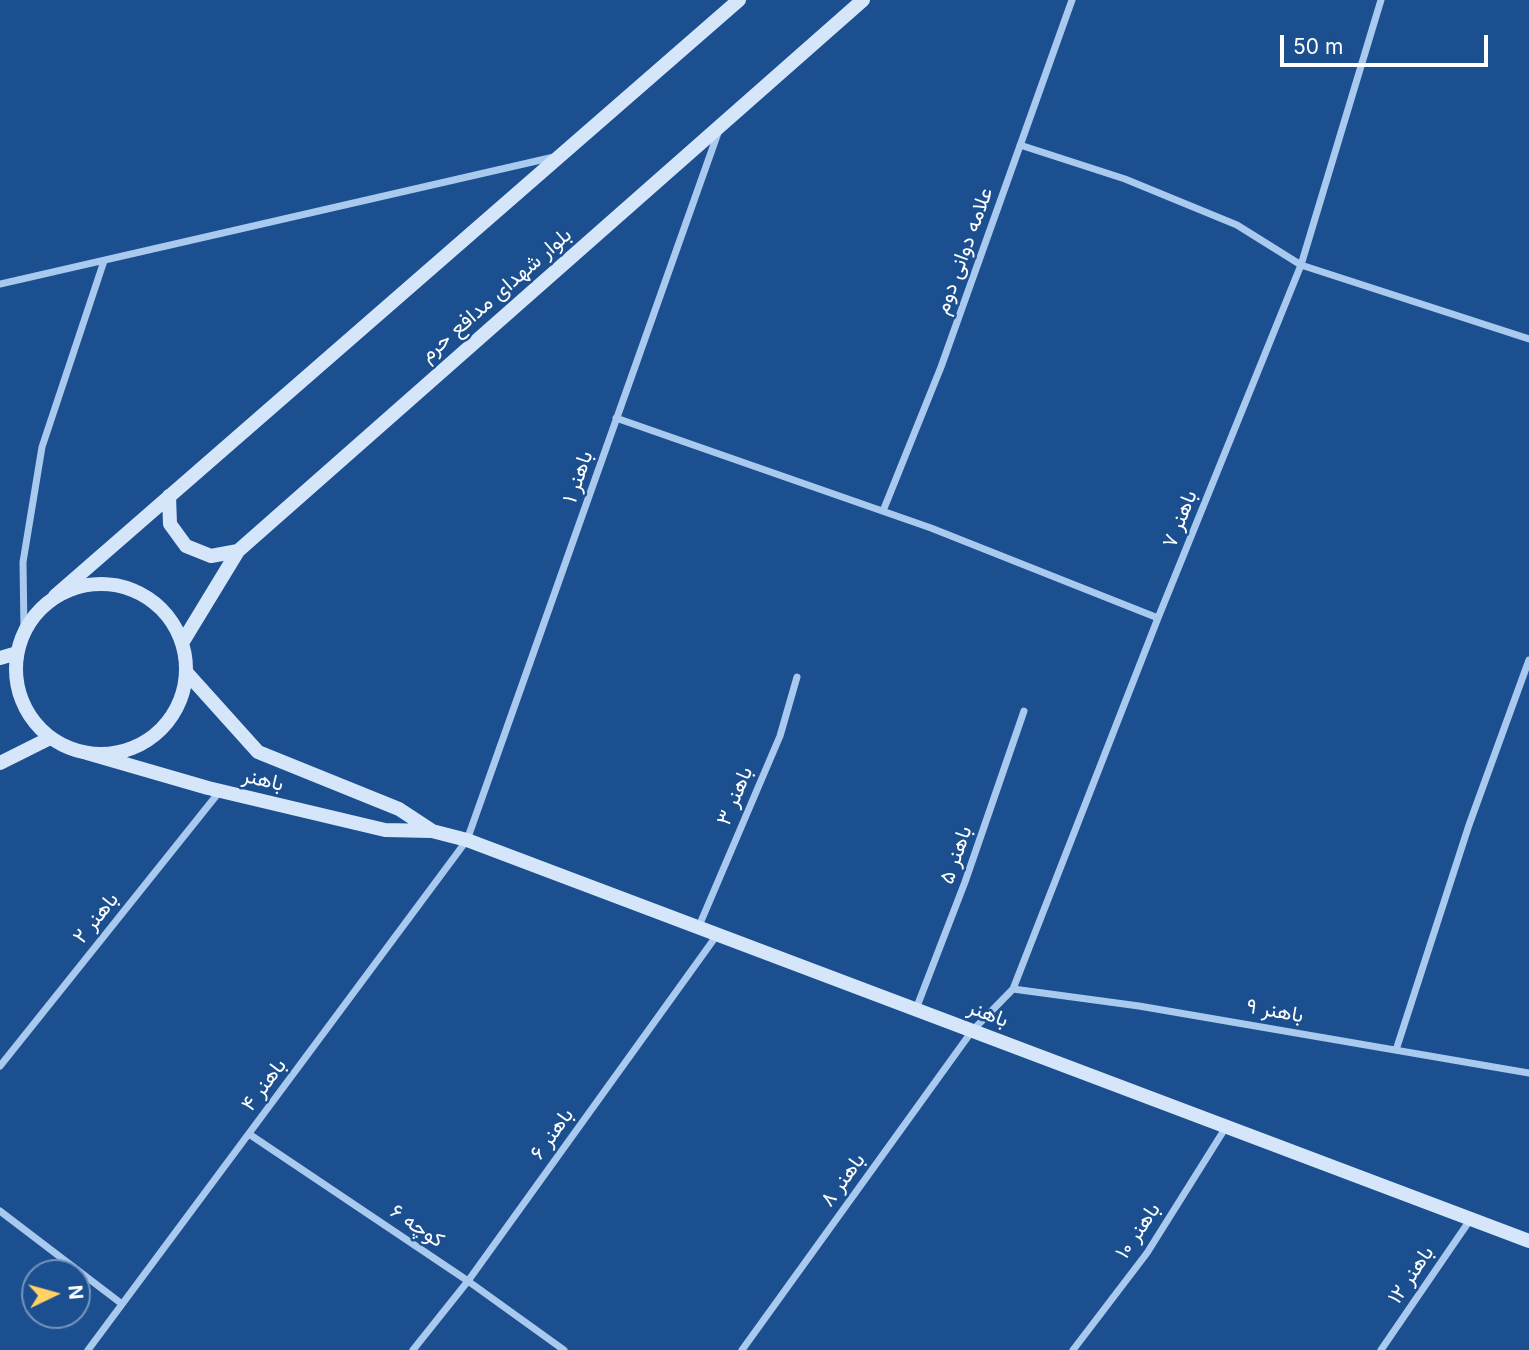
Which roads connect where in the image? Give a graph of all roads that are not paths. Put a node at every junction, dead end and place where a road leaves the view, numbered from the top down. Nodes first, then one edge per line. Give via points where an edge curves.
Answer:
1 (739, 0) edge
2 (863, 0) edge
3 (1072, 0) edge
4 (1381, 0) edge
5 (721, 125) junction
6 (1020, 145) junction
7 (558, 156) junction
8 (104, 261) junction
9 (1301, 265) junction
10 (0, 284) edge
11 (1529, 339) edge
12 (616, 418) junction
13 (169, 496) junction
14 (883, 511) junction
15 (238, 551) junction
16 (55, 596) junction
17 (1158, 618) junction
18 (24, 631) junction
19 (182, 643) junction
20 (17, 653) junction
21 (0, 658) edge
22 (1529, 660) edge
23 (186, 672) junction
24 (797, 677) dead end
25 (1024, 712) dead end
26 (50, 738) junction
27 (87, 753) junction
28 (0, 763) edge
29 (220, 791) junction
30 (432, 831) junction
31 (467, 840) junction
32 (699, 926) junction
33 (717, 935) junction
34 (1013, 989) junction
35 (916, 1009) junction
36 (972, 1031) junction
37 (1396, 1050) junction
38 (0, 1066) edge
39 (1529, 1073) edge
40 (1226, 1127) junction
41 (249, 1134) junction
42 (0, 1211) edge
43 (1470, 1220) junction
44 (1529, 1241) edge
45 (468, 1281) junction
46 (122, 1304) junction
47 (88, 1350) edge
48 (413, 1350) edge
49 (564, 1350) edge
50 (742, 1350) edge
51 (1073, 1350) edge
52 (1381, 1350) edge

1 - 7 main road
2 - 5 main road, بلوار شهدای مدافع حرم
3 - 6 street, علامه دوانی دوم
4 - 9 street, باهنر ۷
5 - 12 street, باهنر ۱
5 - 15 main road, بلوار شهدای مدافع حرم
6 - 9 street via 1125,179 1237,225
6 - 14 street, علامه دوانی دوم via 941,367
7 - 8 street
7 - 13 main road
8 - 10 street
8 - 18 street via 42,447 23,562
9 - 11 street
9 - 17 street, باهنر ۷
12 - 14 street
12 - 31 street, باهنر ۱
13 - 15 main road via 170,524 186,546 211,556
13 - 16 main road
14 - 17 street
15 - 19 main road, بلوار شهدای مدافع حرم
16 - 18 main road via 37,611
16 - 19 main road via 79,586 104,583 130,588 153,601 171,620
17 - 34 street, باهنر ۷
18 - 20 main road
19 - 23 main road
20 - 21 main road
20 - 26 main road via 16,677 22,700 33,721
22 - 37 street via 1469,825
23 - 27 main road via 174,711 154,734 128,750
23 - 30 main road, باهنر via 258,752 399,809
24 - 32 street, باهنر ۳ via 780,736
25 - 35 street, باهنر ۵
26 - 27 main road
26 - 28 main road
27 - 29 main road, باهنر
29 - 30 main road, باهنر via 385,830
29 - 38 street, باهنر ۲
30 - 31 main road, باهنر
31 - 32 main road, باهنر
31 - 41 street, باهنر ۴
32 - 33 main road, باهنر
33 - 35 main road, باهنر
33 - 45 street, باهنر ۶
34 - 36 street, باهنر ۷
34 - 37 street, باهنر ۹
35 - 36 main road, باهنر
36 - 40 main road, باهنر
36 - 50 street, باهنر ۸
37 - 39 street, باهنر ۹
40 - 43 main road, باهنر
40 - 51 street, باهنر ۱۰ via 1147,1253
41 - 45 street, کوچه ۶
41 - 46 street, باهنر ۴
42 - 46 street
43 - 44 main road, باهنر
43 - 52 street, باهنر ۱۲
45 - 48 street, باهنر ۶
45 - 49 street, کوچه ۶
46 - 47 street, باهنر ۴

